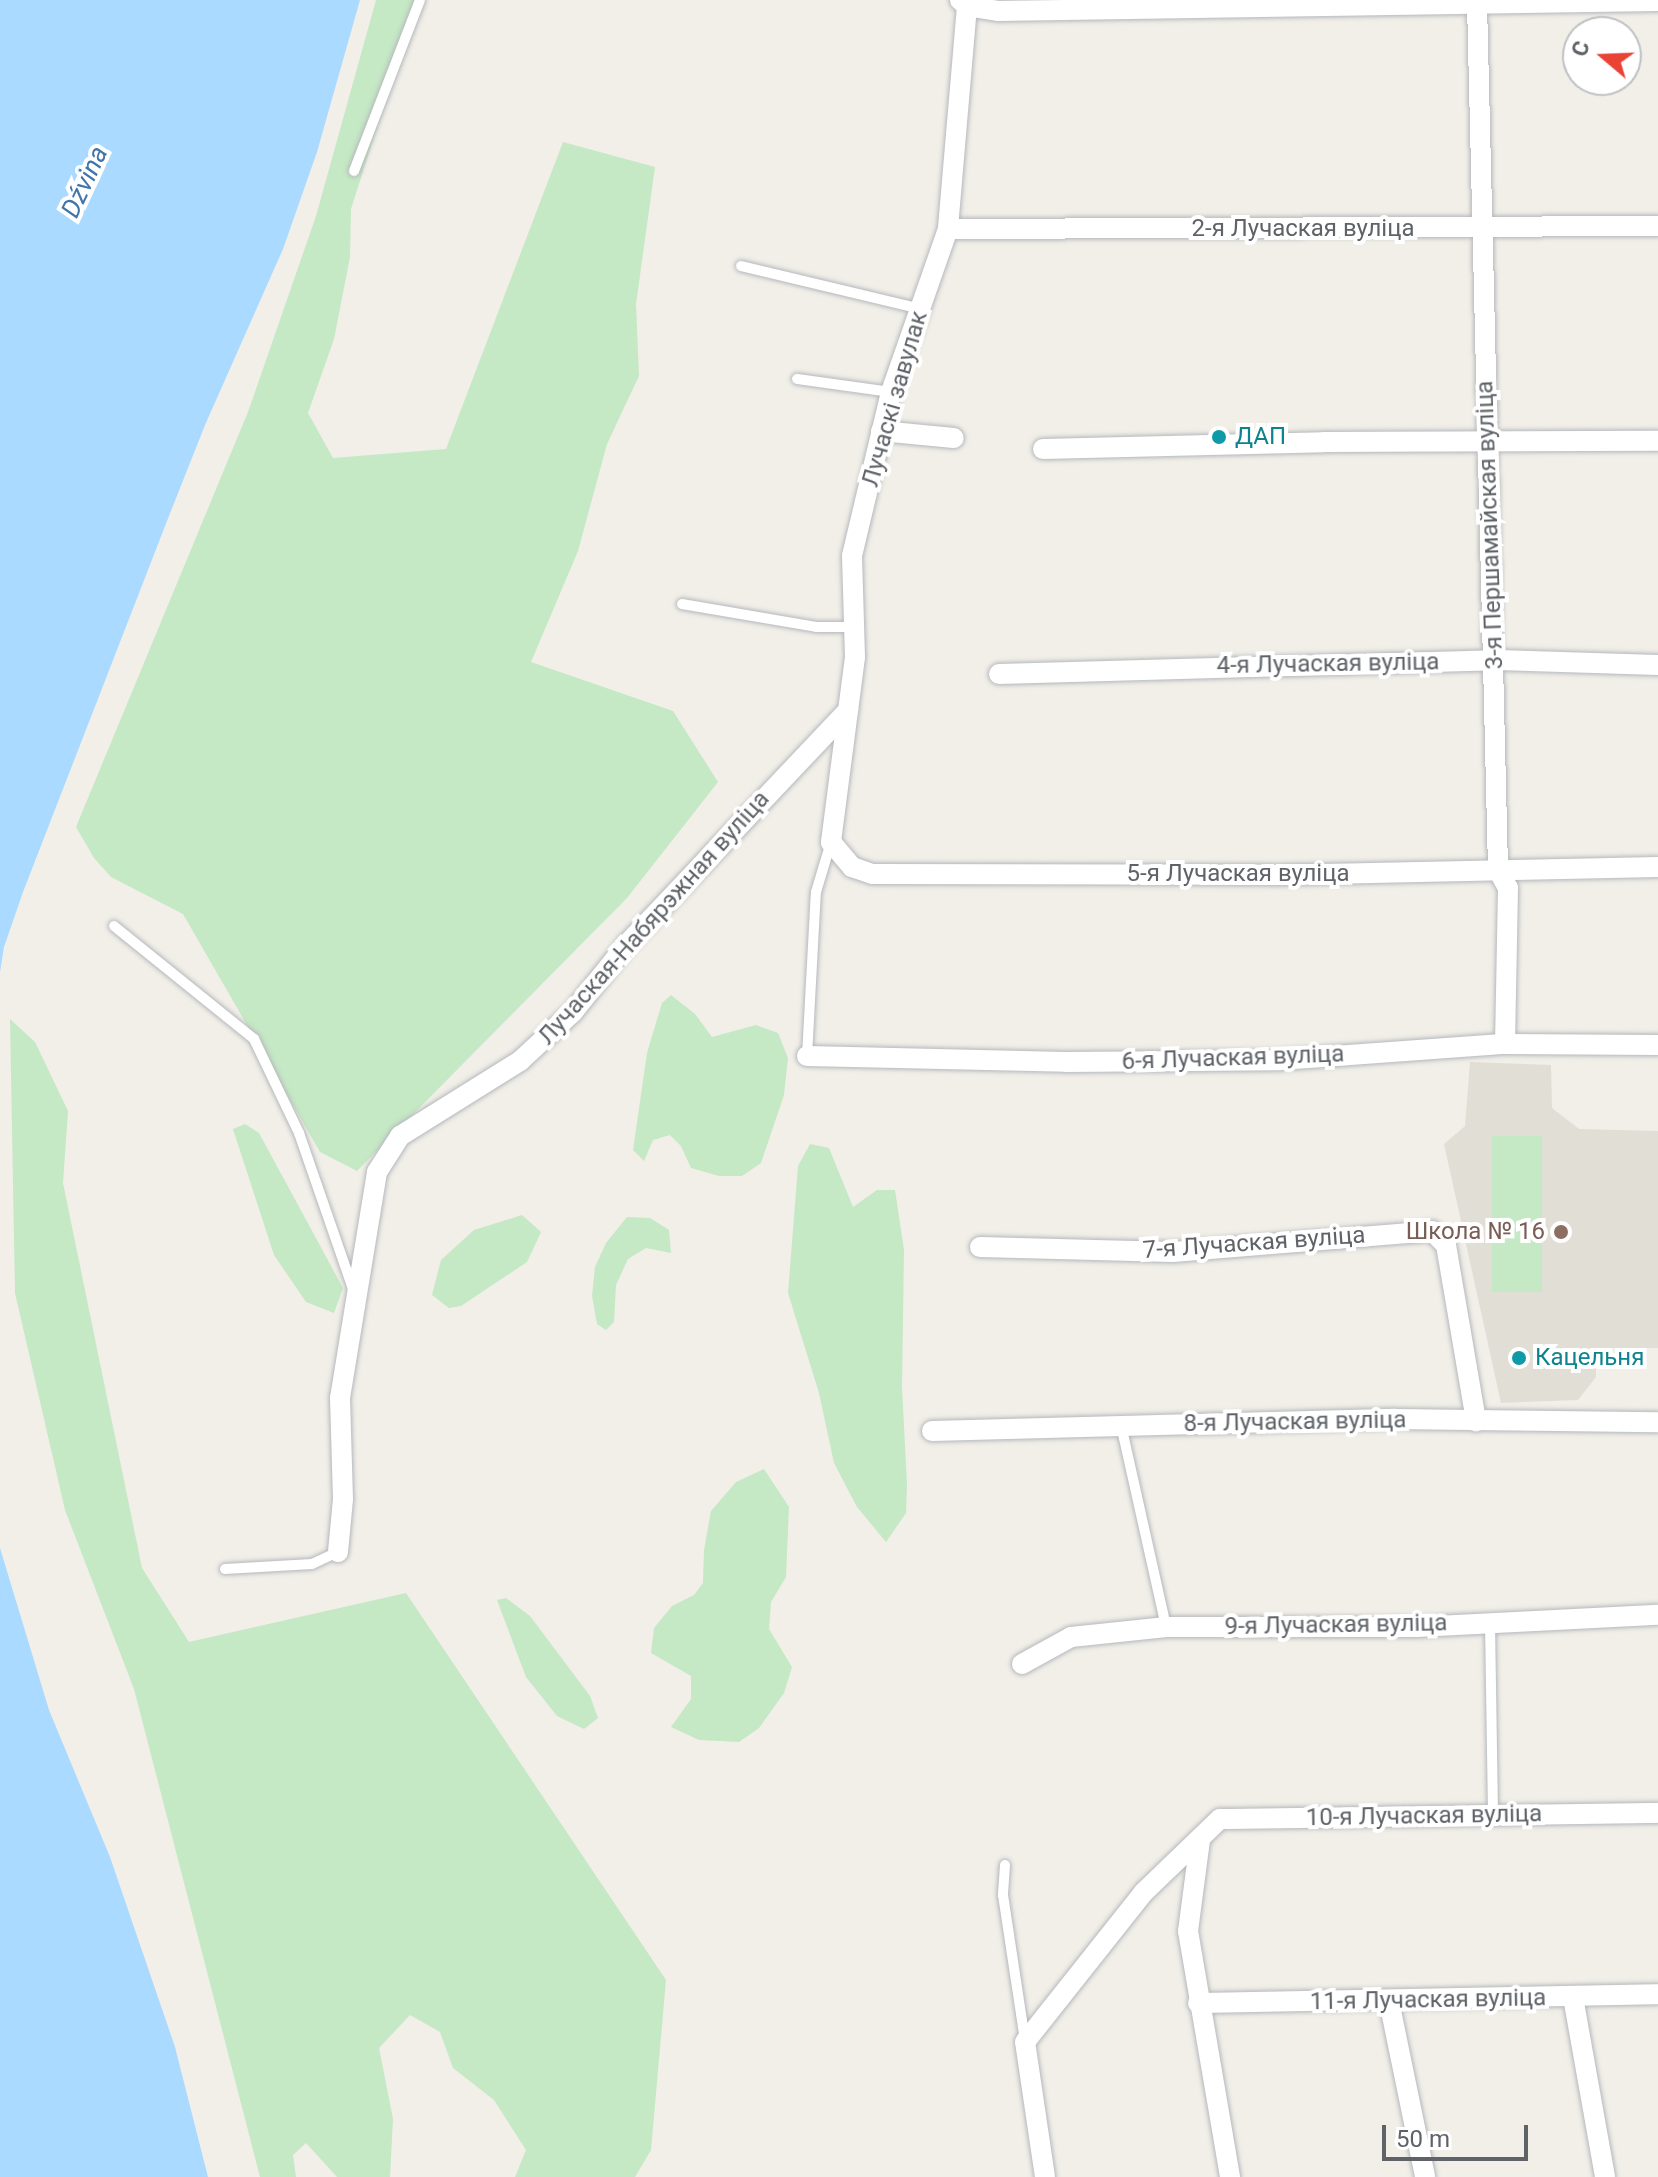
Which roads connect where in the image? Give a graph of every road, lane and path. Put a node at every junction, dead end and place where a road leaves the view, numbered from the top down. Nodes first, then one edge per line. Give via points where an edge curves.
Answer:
1 (420, 0) edge
2 (1477, 1) edge
3 (1658, 1) edge
4 (964, 2) edge
5 (354, 171) dead end
6 (1658, 226) edge
7 (948, 229) junction
8 (1483, 229) junction
9 (741, 266) dead end
10 (921, 309) junction
11 (797, 379) dead end
12 (891, 392) junction
13 (881, 431) junction
14 (954, 438) dead end
15 (1658, 441) edge
16 (1486, 443) junction
17 (1043, 449) dead end
18 (682, 604) dead end
19 (852, 627) junction
20 (1495, 660) junction
21 (1658, 665) edge
22 (999, 674) dead end
23 (848, 710) junction
24 (831, 842) junction
25 (1658, 867) edge
26 (1498, 870) junction
27 (114, 926) dead end
28 (1505, 1044) junction
29 (1658, 1045) edge
30 (807, 1056) joint
31 (980, 1247) dead end
32 (355, 1295) junction
33 (1476, 1421) junction
34 (1658, 1422) edge
35 (1121, 1425) junction
36 (932, 1431) dead end
37 (338, 1552) joint
38 (225, 1569) dead end
39 (1658, 1615) edge
40 (1490, 1623) junction
41 (1166, 1627) junction
42 (1022, 1664) dead end
43 (1658, 1813) edge
44 (1493, 1815) junction
45 (1200, 1840) junction
46 (1005, 1865) dead end
47 (1658, 1994) edge
48 (1573, 1997) junction
49 (1389, 2001) junction
50 (1198, 2003) junction
51 (1025, 2042) junction
52 (1045, 2177) edge
53 (1230, 2177) edge
54 (1425, 2177) edge
55 (1605, 2177) edge

1 - 5 lane
2 - 3 street
2 - 4 street via 1083,11 998,11
2 - 8 street, 3-я Першамайская вуліца
4 - 7 street, Лучаскі завулак
6 - 8 street, 2-я Лучаская вуліца
7 - 8 street, 2-я Лучаская вуліца
7 - 10 street, Лучаскі завулак
8 - 16 street, 3-я Першамайская вуліца
9 - 10 lane
10 - 12 street, Лучаскі завулак
11 - 12 lane
12 - 13 street, Лучаскі завулак
13 - 14 street
13 - 19 street, Лучаскі завулак via 852,556
15 - 16 street
16 - 17 street
16 - 20 street, 3-я Першамайская вуліца
18 - 19 lane via 816,627
19 - 23 street, Лучаскі завулак via 855,657
20 - 21 street, 4-я Лучаская вуліца
20 - 22 street, 4-я Лучаская вуліца
20 - 26 street, 3-я Першамайская вуліца
23 - 24 street, Лучаскі завулак
23 - 32 street, Лучаская-Набярэжная вуліца via 627,944 573,1012 520,1061 400,1136 377,1172
24 - 26 street, 5-я Лучаская вуліца via 852,867 872,874
24 - 30 lane via 816,892
25 - 26 street, 5-я Лучаская вуліца
26 - 28 street, 3-я Першамайская вуліца via 1508,888
27 - 32 lane via 254,1039 299,1133
28 - 29 street, 6-я Лучаская вуліца
28 - 30 street, 6-я Лучаская вуліца via 1280,1060
31 - 33 street, 7-я Лучаская вуліца via 1173,1252 1432,1231 1446,1245
32 - 37 street, Лучаская-Набярэжная вуліца via 340,1398 343,1499
33 - 34 street, 8-я Лучаская вуліца
33 - 35 street, 8-я Лучаская вуліца
35 - 36 street, 8-я Лучаская вуліца
35 - 41 lane
37 - 38 lane via 312,1564
39 - 40 street, 9-я Лучаская вуліца
40 - 41 street, 9-я Лучаская вуліца
40 - 44 lane
41 - 42 street, 9-я Лучаская вуліца via 1071,1637
43 - 44 street, 10-я Лучаская вуліца
44 - 45 street, 10-я Лучаская вуліца via 1220,1819
45 - 50 street via 1188,1931
45 - 51 street, 10-я Лучаская вуліца via 1143,1893
46 - 51 lane via 1003,1895
47 - 48 street, 11-я Лучаская вуліца
48 - 49 street, 11-я Лучаская вуліца
48 - 55 street
49 - 50 street, 11-я Лучаская вуліца
49 - 54 street
50 - 53 street
51 - 52 street

